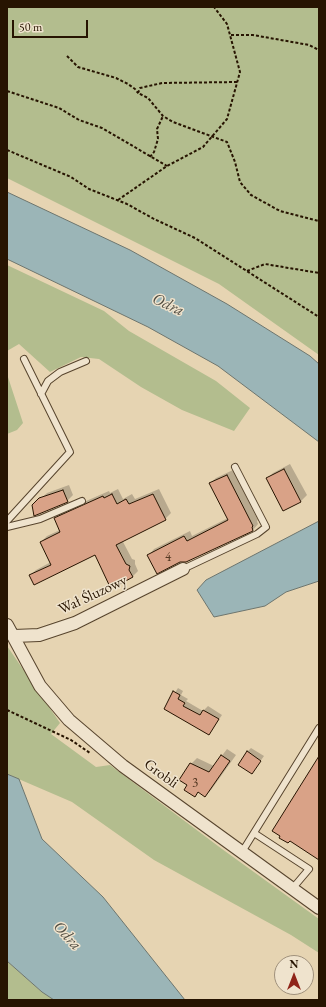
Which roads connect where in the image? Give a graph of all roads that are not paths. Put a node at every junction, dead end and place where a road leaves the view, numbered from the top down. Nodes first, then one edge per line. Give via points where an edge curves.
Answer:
1 (24, 359) dead end
2 (86, 361) dead end
3 (41, 394) junction
4 (235, 467) dead end
5 (82, 502) dead end
6 (7, 521) edge
7 (7, 527) edge
8 (183, 569) joint
9 (7, 626) edge
10 (10, 637) edge
11 (319, 728) edge
12 (254, 833) junction
13 (242, 852) junction
14 (292, 889) junction
15 (319, 908) edge

1 - 3 lane
2 - 3 lane via 60,372 48,381
3 - 6 lane via 70,452
4 - 8 lane via 266,527 257,534
5 - 7 lane via 40,519
8 - 10 street, Wał Śluzowy via 75,623 39,635
9 - 10 street, Grobli
10 - 13 street, Grobli via 40,686 69,720 108,754
11 - 12 lane
12 - 13 lane
12 - 14 lane via 309,869
13 - 14 street, Grobli
14 - 15 street, Grobli

